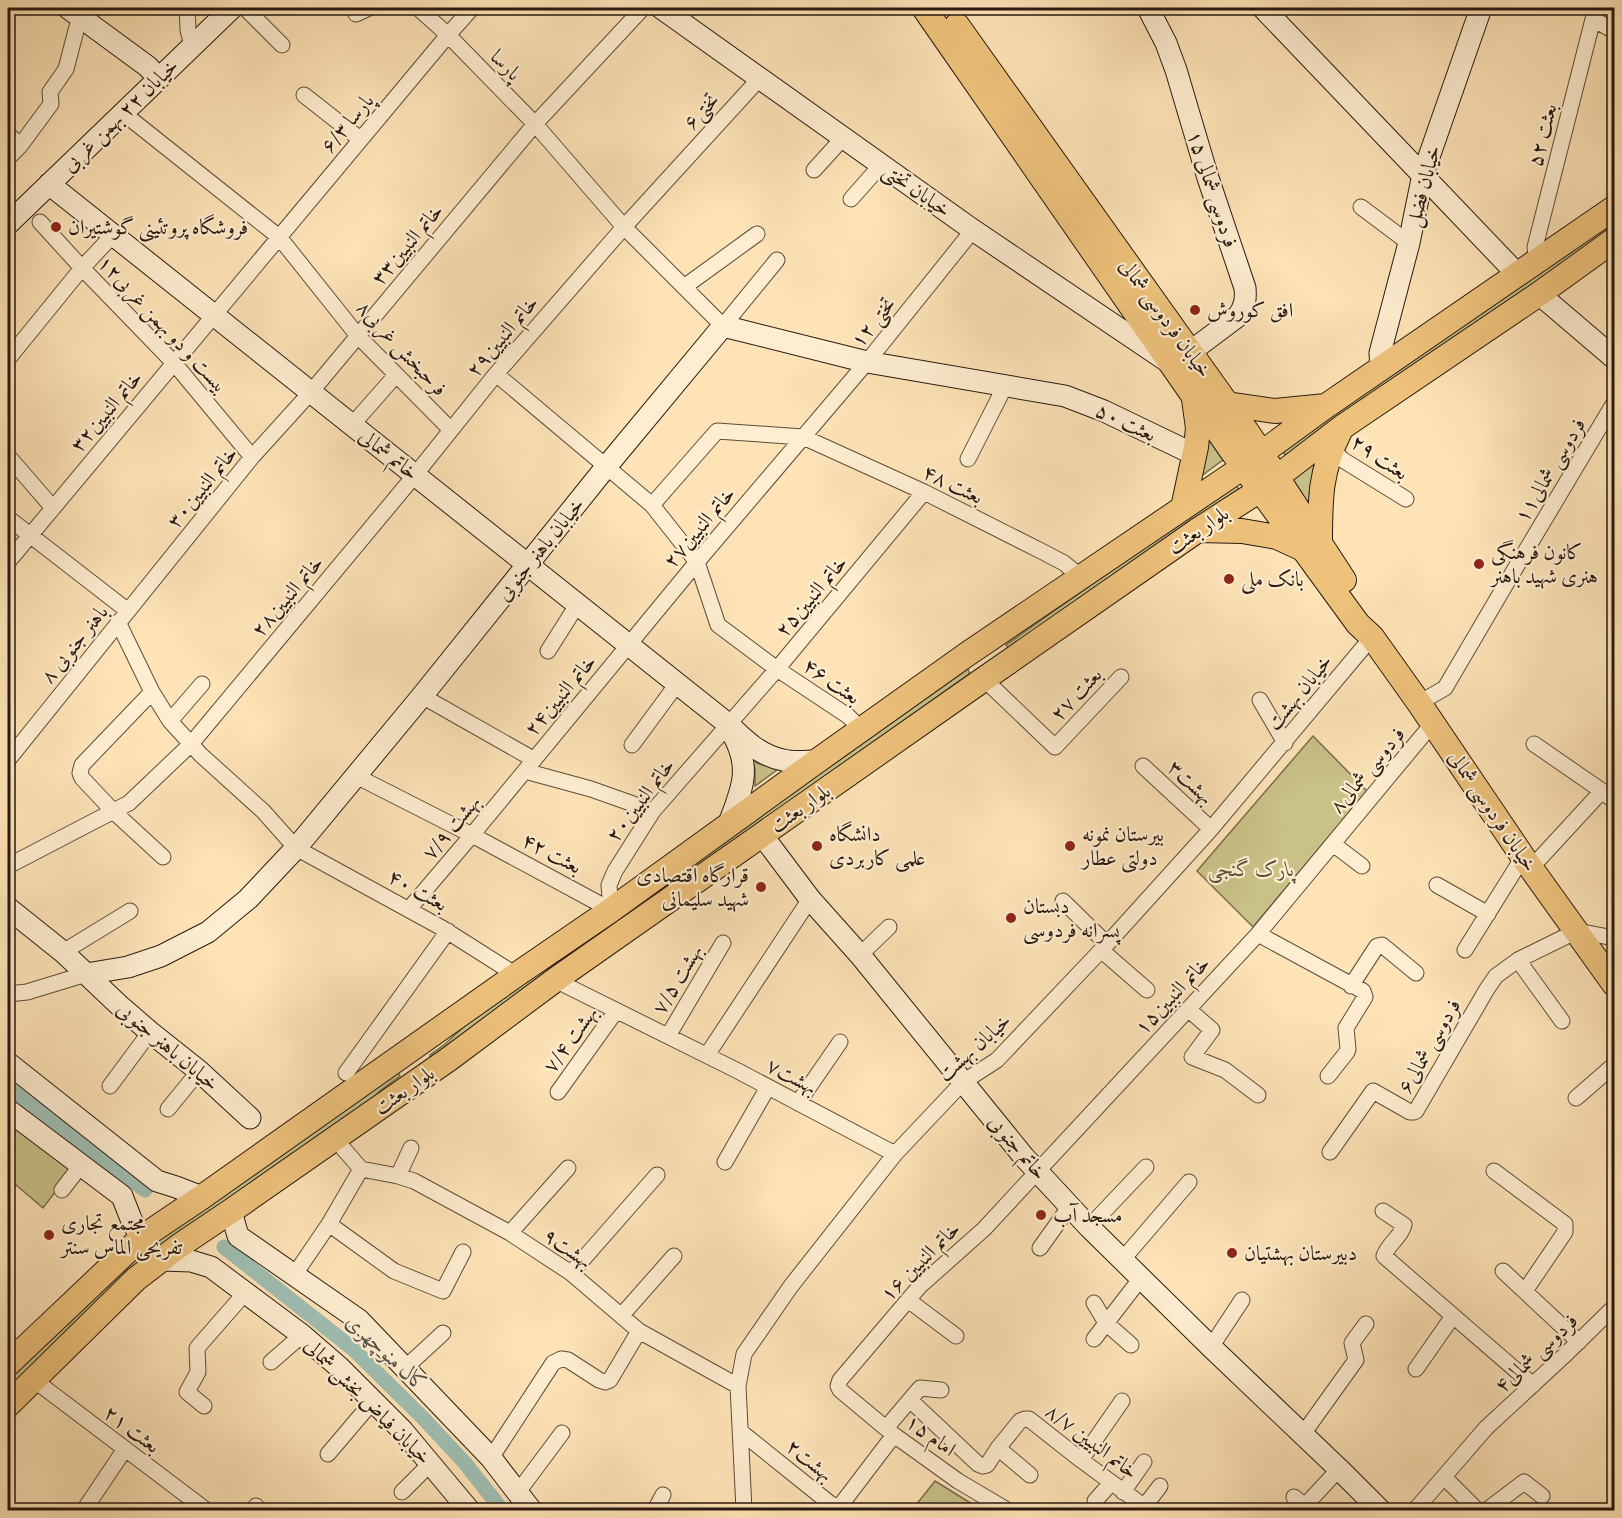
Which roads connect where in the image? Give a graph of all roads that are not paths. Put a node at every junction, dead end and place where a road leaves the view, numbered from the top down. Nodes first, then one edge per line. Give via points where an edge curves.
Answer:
1 (187, 8) edge
2 (232, 8) edge
3 (244, 8) edge
4 (418, 8) edge
5 (472, 8) edge
6 (643, 8) edge
7 (661, 8) edge
8 (924, 8) edge
9 (944, 8) edge
10 (1148, 8) edge
11 (1263, 8) edge
12 (1481, 8) edge
13 (82, 14) edge
14 (1614, 31) edge
15 (447, 35) junction
16 (282, 45) dead end
17 (192, 46) junction
18 (158, 78) junction
19 (760, 78) junction
20 (304, 95) dead end
21 (123, 113) junction
22 (535, 124) junction
23 (8, 134) edge
24 (843, 138) junction
25 (360, 139) junction
26 (20, 146) junction
27 (8, 158) edge
28 (881, 165) junction
29 (814, 170) dead end
30 (1423, 174) junction
31 (49, 184) junction
32 (851, 199) dead end
33 (1361, 207) dead end
34 (1614, 208) edge
35 (40, 222) dead end
36 (8, 224) edge
37 (624, 226) junction
38 (973, 230) junction
39 (757, 234) dead end
40 (113, 235) junction
41 (279, 237) junction
42 (1614, 240) edge
43 (1409, 243) junction
44 (777, 260) dead end
45 (82, 268) junction
46 (1527, 269) junction
47 (684, 287) junction
48 (1539, 294) junction
49 (214, 315) junction
50 (723, 326) junction
51 (358, 336) junction
52 (1614, 358) edge
53 (8, 359) edge
54 (1183, 360) junction
55 (867, 362) junction
56 (174, 363) junction
57 (1377, 372) junction
58 (496, 374) junction
59 (396, 375) junction
60 (1005, 386) junction
61 (311, 392) junction
62 (1194, 393) junction
63 (1388, 396) junction
64 (1614, 403) edge
65 (1227, 404) junction
66 (1326, 406) junction
67 (352, 425) junction
68 (451, 430) junction
69 (803, 437) junction
70 (1336, 438) junction
71 (1185, 450) dead end
72 (8, 456) edge
73 (252, 457) junction
74 (968, 459) dead end
75 (1252, 459) junction
76 (606, 467) junction
77 (415, 475) junction
78 (1268, 484) junction
79 (924, 492) junction
80 (1406, 499) dead end
81 (652, 505) junction
82 (53, 508) junction
83 (1183, 508) junction
84 (8, 518) edge
85 (1198, 530) junction
86 (30, 535) junction
87 (1312, 546) junction
88 (8, 562) edge
89 (697, 562) junction
90 (528, 565) junction
91 (1081, 577) junction
92 (577, 605) junction
93 (123, 617) junction
94 (1372, 638) junction
95 (628, 646) junction
96 (548, 651) dead end
97 (966, 655) junction
98 (777, 669) junction
99 (1121, 677) dead end
100 (984, 679) junction
101 (202, 684) dead end
102 (677, 684) junction
103 (152, 692) junction
104 (422, 696) junction
105 (1260, 700) dead end
106 (1419, 703) junction
107 (170, 721) junction
108 (1433, 723) junction
109 (728, 724) junction
110 (861, 729) junction
111 (1285, 743) junction
112 (191, 744) junction
113 (1534, 744) dead end
114 (632, 745) dead end
115 (8, 760) edge
116 (817, 760) junction
117 (529, 765) junction
118 (1143, 766) dead end
119 (356, 776) junction
120 (1602, 791) junction
121 (1614, 801) edge
122 (113, 811) junction
123 (653, 811) junction
124 (728, 826) junction
125 (1211, 829) junction
126 (472, 835) junction
127 (762, 835) junction
128 (1333, 844) junction
129 (296, 848) junction
130 (163, 857) dead end
131 (1527, 863) junction
132 (8, 866) edge
133 (1362, 866) dead end
134 (1437, 885) dead end
135 (810, 899) junction
136 (1063, 902) dead end
137 (8, 908) edge
138 (409, 909) junction
139 (611, 910) junction
140 (130, 911) dead end
141 (1488, 914) junction
142 (890, 927) dead end
143 (1577, 931) junction
144 (448, 932) junction
145 (1258, 934) junction
146 (1614, 938) edge
147 (723, 943) dead end
148 (1104, 947) junction
149 (1465, 950) dead end
150 (63, 952) junction
151 (860, 955) junction
152 (1518, 960) junction
153 (1416, 973) dead end
154 (86, 974) junction
155 (516, 975) junction
156 (555, 980) junction
157 (1614, 984) edge
158 (1351, 986) junction
159 (1147, 990) dead end
160 (8, 994) edge
161 (1188, 1009) junction
162 (616, 1011) junction
163 (1562, 1021) dead end
164 (150, 1032) junction
165 (668, 1036) junction
166 (840, 1042) dead end
167 (406, 1053) junction
168 (707, 1055) junction
169 (8, 1063) edge
170 (1614, 1065) edge
171 (199, 1071) junction
172 (346, 1072) dead end
173 (1328, 1076) dead end
174 (423, 1077) junction
175 (963, 1082) junction
176 (110, 1086) dead end
177 (768, 1087) junction
178 (558, 1092) dead end
179 (1258, 1095) dead end
180 (1576, 1098) dead end
181 (798, 1103) junction
182 (168, 1109) dead end
183 (8, 1110) edge
184 (250, 1118) dead end
185 (334, 1139) junction
186 (411, 1148) dead end
187 (1330, 1152) dead end
188 (895, 1154) junction
189 (725, 1162) dead end
190 (82, 1164) junction
191 (1146, 1167) dead end
192 (568, 1168) dead end
193 (361, 1169) junction
194 (1037, 1170) junction
195 (1494, 1171) dead end
196 (657, 1175) dead end
197 (398, 1176) junction
198 (1189, 1182) dead end
199 (62, 1190) dead end
200 (202, 1197) junction
201 (1070, 1206) junction
202 (1383, 1210) dead end
203 (231, 1211) junction
204 (329, 1224) junction
205 (1089, 1227) junction
206 (510, 1233) junction
207 (141, 1238) junction
208 (1040, 1248) dead end
209 (463, 1252) dead end
210 (674, 1256) dead end
211 (1123, 1259) junction
212 (162, 1260) junction
213 (1503, 1271) dead end
214 (571, 1273) junction
215 (294, 1274) junction
216 (1141, 1278) junction
217 (1525, 1291) junction
218 (245, 1293) junction
219 (908, 1300) junction
220 (1242, 1300) dead end
221 (1094, 1304) dead end
222 (1614, 1307) edge
223 (621, 1316) junction
224 (1453, 1316) junction
225 (1106, 1323) junction
226 (1366, 1324) dead end
227 (639, 1331) junction
228 (443, 1333) dead end
229 (302, 1335) junction
230 (956, 1336) dead end
231 (1094, 1339) dead end
232 (1579, 1342) junction
233 (1131, 1345) dead end
234 (1211, 1347) junction
235 (11, 1356) edge
236 (271, 1362) dead end
237 (405, 1368) junction
238 (1416, 1369) dead end
239 (33, 1380) junction
240 (1533, 1385) junction
241 (738, 1386) junction
242 (838, 1386) joint
243 (941, 1390) dead end
244 (910, 1400) junction
245 (373, 1401) junction
246 (1122, 1401) dead end
247 (8, 1405) edge
248 (204, 1406) dead end
249 (741, 1432) junction
250 (890, 1432) junction
251 (561, 1433) dead end
252 (1303, 1434) junction
253 (998, 1448) junction
254 (125, 1449) junction
255 (328, 1454) dead end
256 (491, 1458) junction
257 (1081, 1460) junction
258 (1144, 1462) dead end
259 (431, 1463) junction
260 (1339, 1469) junction
261 (1030, 1475) dead end
262 (1444, 1477) junction
263 (1160, 1486) dead end
264 (1117, 1487) junction
265 (402, 1492) dead end
266 (518, 1492) junction
267 (663, 1495) dead end
268 (1542, 1496) dead end
269 (1095, 1501) dead end
270 (1300, 1504) edge
271 (190, 1506) edge
272 (1146, 1509) edge
273 (84, 1510) edge
274 (206, 1510) edge
275 (470, 1510) edge
276 (531, 1510) edge
277 (655, 1510) edge
278 (744, 1510) edge
279 (1007, 1510) edge
280 (1380, 1510) edge
281 (1415, 1510) edge
282 (1477, 1510) edge
283 (1487, 1510) edge

1 - 17 street
2 - 17 street, خیابان ۲۲ بهمن غربی
3 - 16 street
4 - 15 street, پارسا
5 - 15 street, پارسا ۶/۳
6 - 22 street, خاتم النبیین۳۳
7 - 19 street, خیابان تختی
8 - 54 main road, خیابان فردوسی شمالی
9 - 54 main road, خیابان فردوسی شمالی
10 - 54 street, فردوسی شمالی ۱۵ via 1176,70 1245,288 1245,301 1238,316
11 - 30 street
12 - 30 street, خیابان فضل
13 - 18 street
13 - 26 street via 66,69 50,92 51,104
14 - 46 street, بعثت ۵۲ via 1593,19
15 - 22 street, پارسا
15 - 25 street, پارسا ۶/۳
17 - 18 street, خیابان ۲۲ بهمن غربی
18 - 21 street, خیابان ۲۲ بهمن غربی
19 - 24 street, خیابان تختی
19 - 37 street, تختی۶
20 - 25 street
21 - 31 street, خیابان ۲۲ بهمن غربی
21 - 41 street, فرحبخش غربی۸
22 - 37 street, پارسا
22 - 51 street, خاتم النبیین۳۳
23 - 26 street
24 - 28 street, خیابان تختی
24 - 29 street
25 - 41 street, پارسا ۶/۳
26 - 27 street
28 - 32 street
28 - 38 street, خیابان تختی
30 - 43 street, خیابان فضل
30 - 46 street
31 - 36 street, خیابان ۲۲ بهمن غربی
31 - 40 street, خاتم شمالی
33 - 43 street
34 - 46 main road, بلوار بعثت
35 - 45 street, بیست و دو بهمن غربی۱۲
37 - 47 street, پارسا
37 - 58 street, خاتم النبیین۲۹
38 - 54 street, خیابان تختی via 1156,354
38 - 55 street, تختی ۱۲
39 - 47 street
40 - 45 street
40 - 49 street, خاتم شمالی
41 - 49 street, پارسا ۶/۳
41 - 51 street, فرحبخش غربی۸
42 - 48 main road, بلوار بعثت
43 - 57 street, خیابان فضل
44 - 50 street
45 - 53 street
45 - 56 street, بیست و دو بهمن غربی۱۲
46 - 57 main road, بلوار بعثت
47 - 50 street, پارسا
48 - 52 street
48 - 63 main road, بلوار بعثت
49 - 56 street, خاتم النبیین۳۲
49 - 61 street, خاتم شمالی
50 - 55 street
50 - 76 street, خیابان باهنر جنوبی
51 - 59 street, فرحبخش غربی۸
51 - 61 street, خاتم النبیین۳۳
54 - 62 main road, خیابان فردوسی شمالی
54 - 65 main road, خیابان فردوسی شمالی
55 - 60 street
55 - 69 street, تختی ۱۲
56 - 73 street, بیست و دو بهمن غربی۱۲
56 - 82 street, خاتم النبیین۳۲
57 - 63 main road
57 - 66 main road, بلوار بعثت
58 - 68 street, خاتم النبیین۲۹
58 - 76 street, بعثت ۴۶
59 - 67 street
59 - 68 street, فرحبخش غربی۸
60 - 71 street, بعثت ۵۰ via 1065,396
60 - 74 street
61 - 67 street, خاتم شمالی
61 - 73 street, خاتم النبیین۳۰
62 - 75 main road, خیابان فردوسی شمالی
62 - 83 main road via 1198,428
63 - 70 main road, بلوار بعثت
64 - 106 street, فردوسی شمالی۱۱ via 1445,688
65 - 66 main road via 1275,411
65 - 75 main road, خیابان فردوسی شمالی
66 - 75 main road, بلوار بعثت
67 - 77 street, خاتم شمالی
68 - 77 street, خاتم النبیین۲۹
69 - 79 street, بعثت ۴۸
69 - 81 street via 717,431
69 - 89 street, خاتم النبیین۲۷
70 - 78 main road, بلوار بعثت
70 - 80 street, بعثت ۲۹ via 1343,460
70 - 87 main road via 1324,471
72 - 82 street
73 - 93 street, خاتم النبیین۳۰
75 - 78 main road, خیابان فردوسی شمالی
75 - 83 main road, بلوار بعثت
76 - 81 street, بعثت ۴۶
76 - 90 street, خیابان باهنر جنوبی
77 - 90 street, خاتم شمالی
77 - 112 street, خاتم النبیین۲۸
78 - 85 main road, بلوار بعثت
78 - 87 main road, خیابان فردوسی شمالی
79 - 91 street, بعثت ۴۸ via 1064,563
79 - 98 street, خاتم النبیین۲۵
81 - 89 street, بعثت ۴۶
82 - 86 street, خاتم النبیین۳۲
83 - 91 main road, بلوار بعثت
84 - 86 street
85 - 87 main road via 1242,531
85 - 100 main road, بلوار بعثت
86 - 88 street, خاتم النبیین۳۲
86 - 93 street
87 - 94 main road, خیابان فردوسی شمالی via 1369,619
89 - 95 street, خاتم النبیین۲۷
89 - 98 street, بعثت ۴۶ via 718,625
90 - 92 street, خاتم شمالی
90 - 104 street, خیابان باهنر جنوبی
91 - 97 main road, بلوار بعثت
92 - 95 street, خاتم شمالی
92 - 96 street
93 - 103 street, بعثت ۴۰
93 - 115 street, باهنر جنوبی ۸
94 - 106 main road, خیابان فردوسی شمالی
94 - 111 street, خیابان بهشت
95 - 102 street, خاتم شمالی
95 - 117 street, خاتم النبیین۲۴
97 - 100 main road
97 - 110 main road, بلوار بعثت
98 - 109 street, خاتم النبیین۲۵
98 - 110 street, بعثت ۴۶
99 - 100 street, بعثت ۲۷ via 1055,747
100 - 127 main road, بلوار بعثت
101 - 107 street
102 - 109 street, خاتم شمالی
102 - 114 street
103 - 107 street, بعثت ۴۰
103 - 122 street via 82,765 82,778
104 - 117 street
104 - 119 street, خیابان باهنر جنوبی
105 - 111 street
106 - 108 main road, خیابان فردوسی شمالی
107 - 112 street, بعثت ۴۰
108 - 128 street, فردوسی شمالی۸
108 - 131 main road, خیابان فردوسی شمالی
109 - 116 street, خاتم شمالی via 746,742 773,757 785,761
109 - 123 street, خاتم النبیین۲۰
109 - 124 street via 744,764 740,793
110 - 116 main road, بلوار بعثت
111 - 125 street, خیابان بهشت
112 - 122 street, خاتم النبیین۲۸ via 129,803
112 - 129 street, بعثت ۴۰ via 263,811
113 - 120 street
116 - 124 main road, بلوار بعثت
117 - 123 street via 544,775
117 - 126 street, بهشت ۷/۹
118 - 125 street, بهشت۳
119 - 126 street, بعثت ۴۲
119 - 129 street, خیابان باهنر جنوبی
120 - 121 street
120 - 131 street
122 - 130 street
122 - 132 street, خاتم النبیین۲۸
123 - 139 street, خاتم النبیین۲۰ via 609,885
124 - 139 main road, بلوار بعثت
125 - 148 street, خیابان بهشت
126 - 138 street, بهشت ۷/۹
126 - 139 street, بعثت ۴۲
127 - 135 street, خاتم جنوبی
127 - 156 main road, بلوار بعثت
128 - 133 street
128 - 145 street, خاتم النببین۱۵
129 - 138 street, بعثت ۴۰
129 - 154 street, خیابان باهنر جنوبی via 248,900 208,932 160,956 128,967
131 - 141 street
131 - 143 main road, خیابان فردوسی شمالی
134 - 141 street
135 - 151 street, خاتم جنوبی
135 - 168 street
136 - 148 street
137 - 150 street, خیابان باهنر جنوبی
138 - 144 street, بعثت ۴۰
139 - 155 main road, بلوار بعثت
140 - 150 street
141 - 149 street
142 - 151 street
143 - 146 street
143 - 152 street, فردوسی شمالی۶
143 - 157 main road, خیابان فردوسی شمالی
144 - 155 street, بعثت ۴۰
144 - 172 street
145 - 158 street
145 - 161 street, خاتم النببین۱۵
147 - 165 street, بهشت ۷/۵
148 - 159 street
148 - 175 street, خیابان بهشت via 997,1060
150 - 154 street, خیابان باهنر جنوبی
151 - 175 street, خاتم جنوبی
152 - 163 street
152 - 187 street, فردوسی شمالی۶ via 1486,989 1414,1113 1373,1091
153 - 158 street via 1380,945
154 - 160 street
154 - 164 street, خیابان باهنر جنوبی
155 - 167 main road, بلوار بعثت
156 - 162 street, بهشت۷
156 - 174 main road, بلوار بعثت
158 - 173 street via 1363,991 1365,997 1346,1028 1347,1052
161 - 179 street via 1212,1030 1192,1057 1225,1070
161 - 194 street, خاتم النببین۱۵
162 - 165 street, بهشت۷
162 - 178 street, بهشت ۷/۴
164 - 171 street, خیابان باهنر جنوبی
164 - 176 street
165 - 168 street, بهشت۷
166 - 181 street
167 - 174 main road
167 - 200 main road, بلوار بعثت
168 - 177 street, بهشت۷
169 - 200 street via 157,1181
170 - 180 street
171 - 182 street
171 - 184 street, خیابان باهنر جنوبی
174 - 185 main road, بلوار بعثت
175 - 188 street, خیابان بهشت
175 - 194 street, خاتم جنوبی
177 - 181 street, بهشت۷
177 - 189 street
181 - 188 street, بهشت۷
183 - 190 street
185 - 193 street
185 - 203 main road, بلوار بعثت
186 - 197 street
188 - 241 street, خیابان بهشت via 791,1286 744,1354
190 - 199 street
190 - 207 street via 122,1196
191 - 205 street
192 - 206 street
193 - 197 street, بهشت۹
193 - 204 street
194 - 201 street, خاتم جنوبی
194 - 219 street, خاتم النبیین ۱۶ via 984,1229
195 - 217 street via 1565,1224 1565,1232
196 - 214 street
197 - 206 street, بهشت۹
198 - 211 street
200 - 207 main road, بلوار بعثت
201 - 205 street, خاتم جنوبی
201 - 208 street
202 - 224 street via 1404,1226 1384,1256
203 - 212 main road, بلوار بعثت
203 - 215 street via 238,1236
204 - 209 street via 394,1271 442,1291
204 - 215 street
205 - 211 street, خاتم جنوبی
206 - 214 street, بهشت۹
207 - 235 main road, بلوار بعثت
210 - 223 street
211 - 216 street, خاتم جنوبی
212 - 218 street, خیابان فیاض بخش شمالی via 191,1261 211,1267
212 - 239 main road, بلوار بعثت via 136,1279
213 - 217 street
214 - 223 street, بهشت۹
215 - 237 street via 359,1320
216 - 225 street
216 - 234 street, خاتم جنوبی
217 - 232 street
218 - 229 street, خیابان فیاض بخش شمالی
218 - 248 street via 197,1348 198,1372 187,1392
219 - 230 street
219 - 242 street, خاتم النبیین ۱۶
220 - 234 street
221 - 225 street
222 - 232 street, فردوسی شمالی۴
223 - 227 street, بهشت۹
224 - 238 street
224 - 240 street
225 - 231 street
225 - 233 street
226 - 252 street via 1352,1343 1356,1360
227 - 241 street, بهشت۹
227 - 256 street via 610,1380 605,1382 568,1360 553,1363
228 - 237 street
229 - 236 street
229 - 245 street, خیابان فیاض بخش شمالی
232 - 240 street, فردوسی شمالی۴
234 - 252 street, خاتم جنوبی
237 - 256 street
239 - 247 main road, بلوار بعثت
239 - 254 street, بعثت ۲۱
240 - 262 street, فردوسی شمالی۴ via 1486,1428
241 - 249 street, خیابان بهشت
242 - 250 street, امام ۱۵
243 - 244 street via 920,1388
244 - 250 street
244 - 253 street, خاتم النبیین ۸/۷ via 978,1464 987,1465
245 - 255 street
245 - 259 street, خیابان فیاض بخش شمالی
246 - 257 street
249 - 250 street, بهشت۲ via 836,1506 840,1506
249 - 278 street, خیابان بهشت
250 - 279 street, امام ۱۵ via 958,1481
251 - 266 street
252 - 260 street, خاتم جنوبی
253 - 257 street, خاتم النبیین ۸/۷ via 1020,1421 1029,1419
253 - 261 street
254 - 271 street, بعثت ۲۱
254 - 273 street
256 - 266 street
257 - 264 street, خاتم النبیین ۸/۷
258 - 264 street
259 - 265 street
259 - 275 street, خیابان فیاض بخش شمالی
260 - 270 street
260 - 280 street, خاتم جنوبی
262 - 281 street, فردوسی شمالی۴
262 - 282 street
263 - 272 street
264 - 269 street
264 - 272 street, خاتم النبیین ۸/۷
266 - 276 street
267 - 277 street
268 - 283 street via 1524,1482
271 - 274 street, بعثت ۲۱

